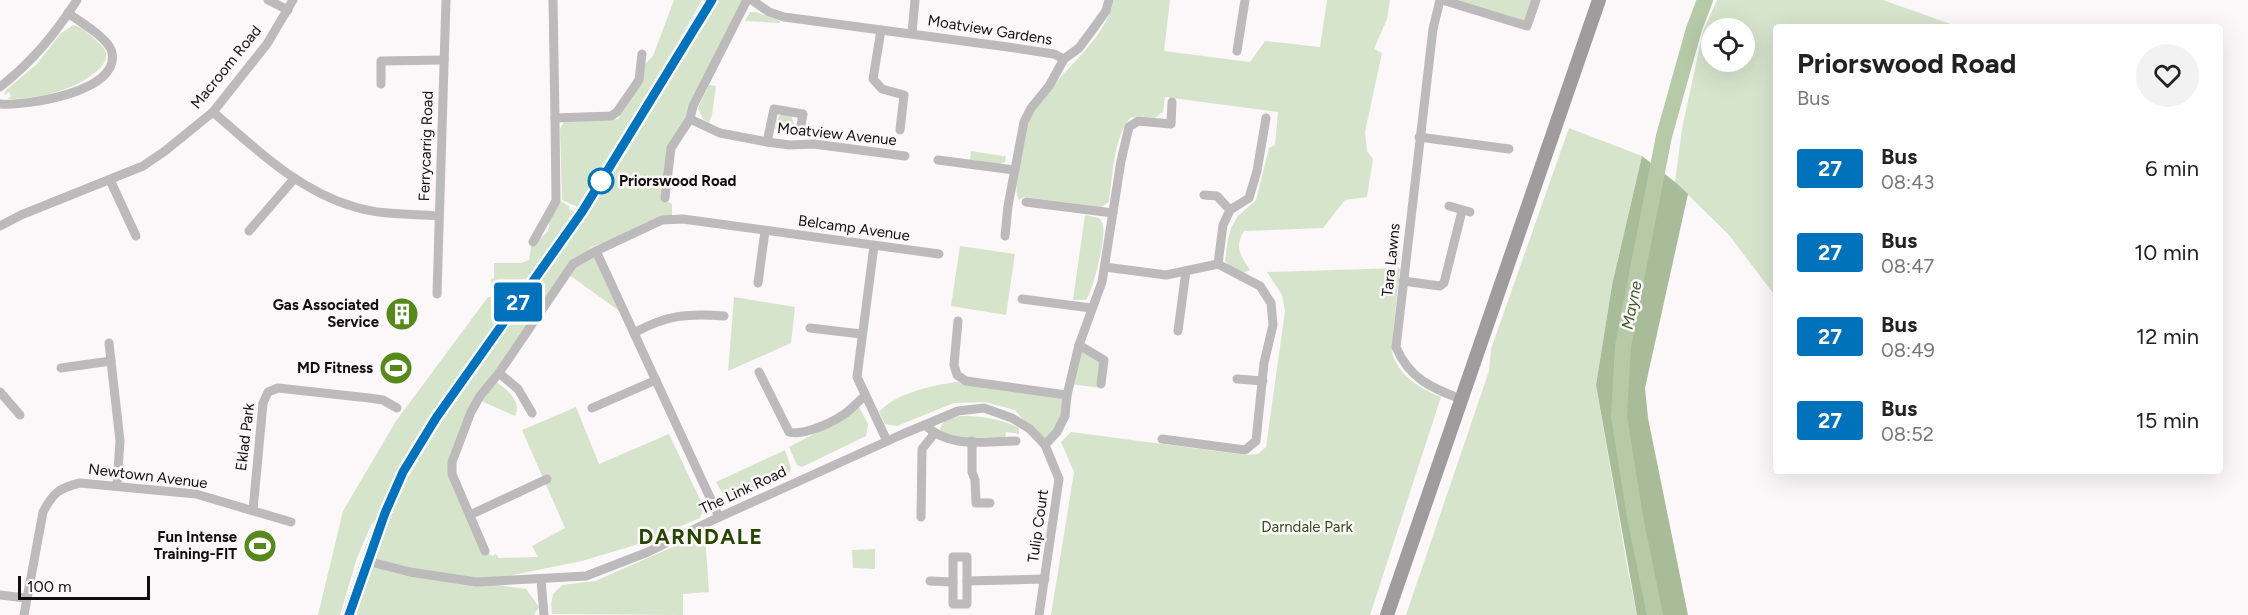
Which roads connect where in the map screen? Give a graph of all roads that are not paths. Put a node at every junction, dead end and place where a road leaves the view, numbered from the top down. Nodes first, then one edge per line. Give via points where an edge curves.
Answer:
1 (77, 0) edge
2 (268, 0) edge
3 (293, 0) edge
4 (446, 0) edge
5 (553, 0) edge
6 (712, 0) edge
7 (747, 0) edge
8 (752, 0) edge
9 (915, 0) edge
10 (1109, 0) edge
11 (1245, 0) edge
12 (1441, 0) edge
13 (1536, 0) edge
14 (1599, 0) edge
15 (288, 10) junction
16 (68, 13) junction
17 (881, 30) junction
18 (912, 33) junction
19 (1238, 51) dead end
20 (642, 54) dead end
21 (1064, 59) junction
22 (444, 60) junction
23 (381, 84) dead end
24 (0, 87) edge
25 (1172, 102) dead end
26 (0, 104) edge
27 (213, 112) junction
28 (555, 118) junction
29 (1266, 118) dead end
30 (690, 119) junction
31 (900, 130) dead end
32 (800, 131) dead end
33 (1419, 136) junction
34 (767, 142) junction
35 (1509, 149) dead end
36 (904, 156) dead end
37 (938, 160) dead end
38 (1014, 170) junction
39 (294, 179) junction
40 (110, 180) junction
41 (1204, 195) dead end
42 (665, 198) dead end
43 (1026, 202) dead end
44 (1449, 207) dead end
45 (1230, 210) junction
46 (1113, 213) junction
47 (438, 216) junction
48 (0, 226) edge
49 (249, 231) dead end
50 (765, 231) junction
51 (136, 236) dead end
52 (1005, 236) dead end
53 (533, 242) dead end
54 (874, 246) junction
55 (596, 251) junction
56 (939, 254) dead end
57 (1218, 264) junction
58 (1105, 267) junction
59 (1185, 271) junction
60 (1403, 281) junction
61 (758, 283) dead end
62 (437, 294) dead end
63 (1022, 299) dead end
64 (1091, 308) junction
65 (724, 316) dead end
66 (958, 321) dead end
67 (810, 328) dead end
68 (1178, 332) dead end
69 (634, 333) junction
70 (861, 334) junction
71 (109, 343) dead end
72 (1079, 345) junction
73 (111, 361) junction
74 (61, 368) dead end
75 (759, 372) dead end
76 (499, 373) junction
77 (1237, 379) dead end
78 (656, 380) junction
79 (1263, 381) junction
80 (1101, 384) dead end
81 (0, 392) edge
82 (1067, 395) junction
83 (865, 396) junction
84 (1461, 399) junction
85 (397, 408) dead end
86 (592, 408) dead end
87 (532, 413) dead end
88 (20, 415) dead end
89 (925, 425) junction
90 (934, 434) junction
91 (1162, 439) dead end
92 (887, 441) junction
93 (972, 441) junction
94 (1016, 441) dead end
95 (1045, 445) junction
96 (547, 479) dead end
97 (117, 486) junction
98 (990, 503) dead end
99 (253, 510) junction
100 (470, 514) junction
101 (719, 517) junction
102 (921, 517) dead end
103 (291, 522) dead end
104 (485, 551) dead end
105 (367, 561) junction
106 (1045, 579) junction
107 (541, 580) junction
108 (967, 580) junction
109 (930, 581) dead end
110 (953, 582) junction
111 (0, 595) edge
112 (26, 598) junction
113 (24, 615) edge
114 (349, 615) edge
115 (544, 615) edge
116 (1039, 615) edge
117 (1387, 615) edge

1 - 16 street
2 - 15 street
3 - 15 street, Macroom Road
4 - 22 street, Ferrycarrig Road
5 - 28 street
6 - 105 street via 582,212 436,418 403,472
7 - 30 street
8 - 17 street, Moatview Gardens via 784,17
9 - 18 street, Moatview Gardens
10 - 21 street via 1079,48
11 - 19 street
12 - 13 street via 1527,26
12 - 33 street, Tara Lawns via 1433,29
14 - 84 street
15 - 27 street, Macroom Road via 267,44
16 - 24 street via 48,42
16 - 26 street via 107,42 112,62 105,73 90,85 63,96 31,104
17 - 18 street, Moatview Gardens
17 - 31 street via 873,79 882,89 904,95
18 - 21 street, Moatview Gardens via 1054,54
20 - 28 street via 639,80 617,112 611,116
21 - 38 street via 1024,122
22 - 23 street via 381,61
22 - 47 street, Ferrycarrig Road
25 - 46 street via 1171,124 1138,121 1129,128
27 - 39 street
27 - 40 street, Macroom Road via 143,166
28 - 53 street via 556,201
29 - 45 street via 1249,198
30 - 34 street, Moatview Avenue via 720,133
30 - 42 street via 671,148
32 - 34 street, Moatview Avenue via 803,114 774,109
33 - 35 street
33 - 60 street, Tara Lawns
34 - 36 street, Moatview Avenue
37 - 38 street
38 - 52 street
39 - 47 street via 355,207
39 - 49 street
40 - 48 street, Macroom Road
40 - 51 street
41 - 45 street via 1217,196
43 - 46 street
44 - 60 street via 1466,211 1444,283 1440,286
45 - 57 street via 1223,225
46 - 58 street
47 - 62 street, Ferrycarrig Road
50 - 54 street, Belcamp Avenue
50 - 55 street, Belcamp Avenue via 683,219 662,220
50 - 61 street
54 - 56 street, Belcamp Avenue
54 - 70 street
55 - 69 street
55 - 76 street, Belcamp Avenue via 573,264
57 - 59 street
57 - 79 street via 1260,286 1271,303 1273,325
58 - 59 street via 1166,275
58 - 64 street
59 - 68 street
60 - 84 street, Tara Lawns via 1396,347 1401,358 1419,380
63 - 64 street
64 - 72 street
65 - 69 street via 673,316
66 - 82 street via 954,365 957,375 966,381
67 - 70 street
69 - 78 street
70 - 83 street via 857,377
71 - 73 street
72 - 80 street via 1104,360
72 - 82 street
73 - 74 street
73 - 97 street via 120,441
75 - 83 street via 789,432 793,433 805,433 842,415
76 - 87 street via 518,389
76 - 100 street, Belcamp Avenue via 471,412 452,462 452,474
77 - 79 street
78 - 86 street
78 - 101 street
79 - 91 street via 1256,441 1245,450
81 - 88 street
82 - 95 street via 1065,416
83 - 92 street
84 - 117 street
85 - 99 street, Eklad Park via 369,398 278,388 267,392
89 - 90 street
89 - 92 street, The Link Road
89 - 95 street, The Link Road via 958,411 984,408 1012,417
90 - 93 street via 954,441
90 - 102 street via 922,449
92 - 101 street, The Link Road
93 - 94 street
93 - 98 street via 976,502
95 - 106 street, Tulip Court via 1059,478
96 - 100 street
97 - 99 street, Newtown Avenue via 196,495
97 - 112 street, Newtown Avenue via 80,483 64,487 51,498 43,512
99 - 103 street, Newtown Avenue
100 - 104 street, Belcamp Avenue
101 - 107 street, The Link Road via 622,564 586,576
105 - 107 street, The Link Road via 476,582
105 - 114 street
106 - 108 street, Tulip Court
106 - 116 street, Tulip Court
107 - 115 street
108 - 110 street via 967,604 953,604
108 - 110 street via 967,557 953,557
109 - 110 street
111 - 112 street
112 - 113 street, Newtown Avenue

